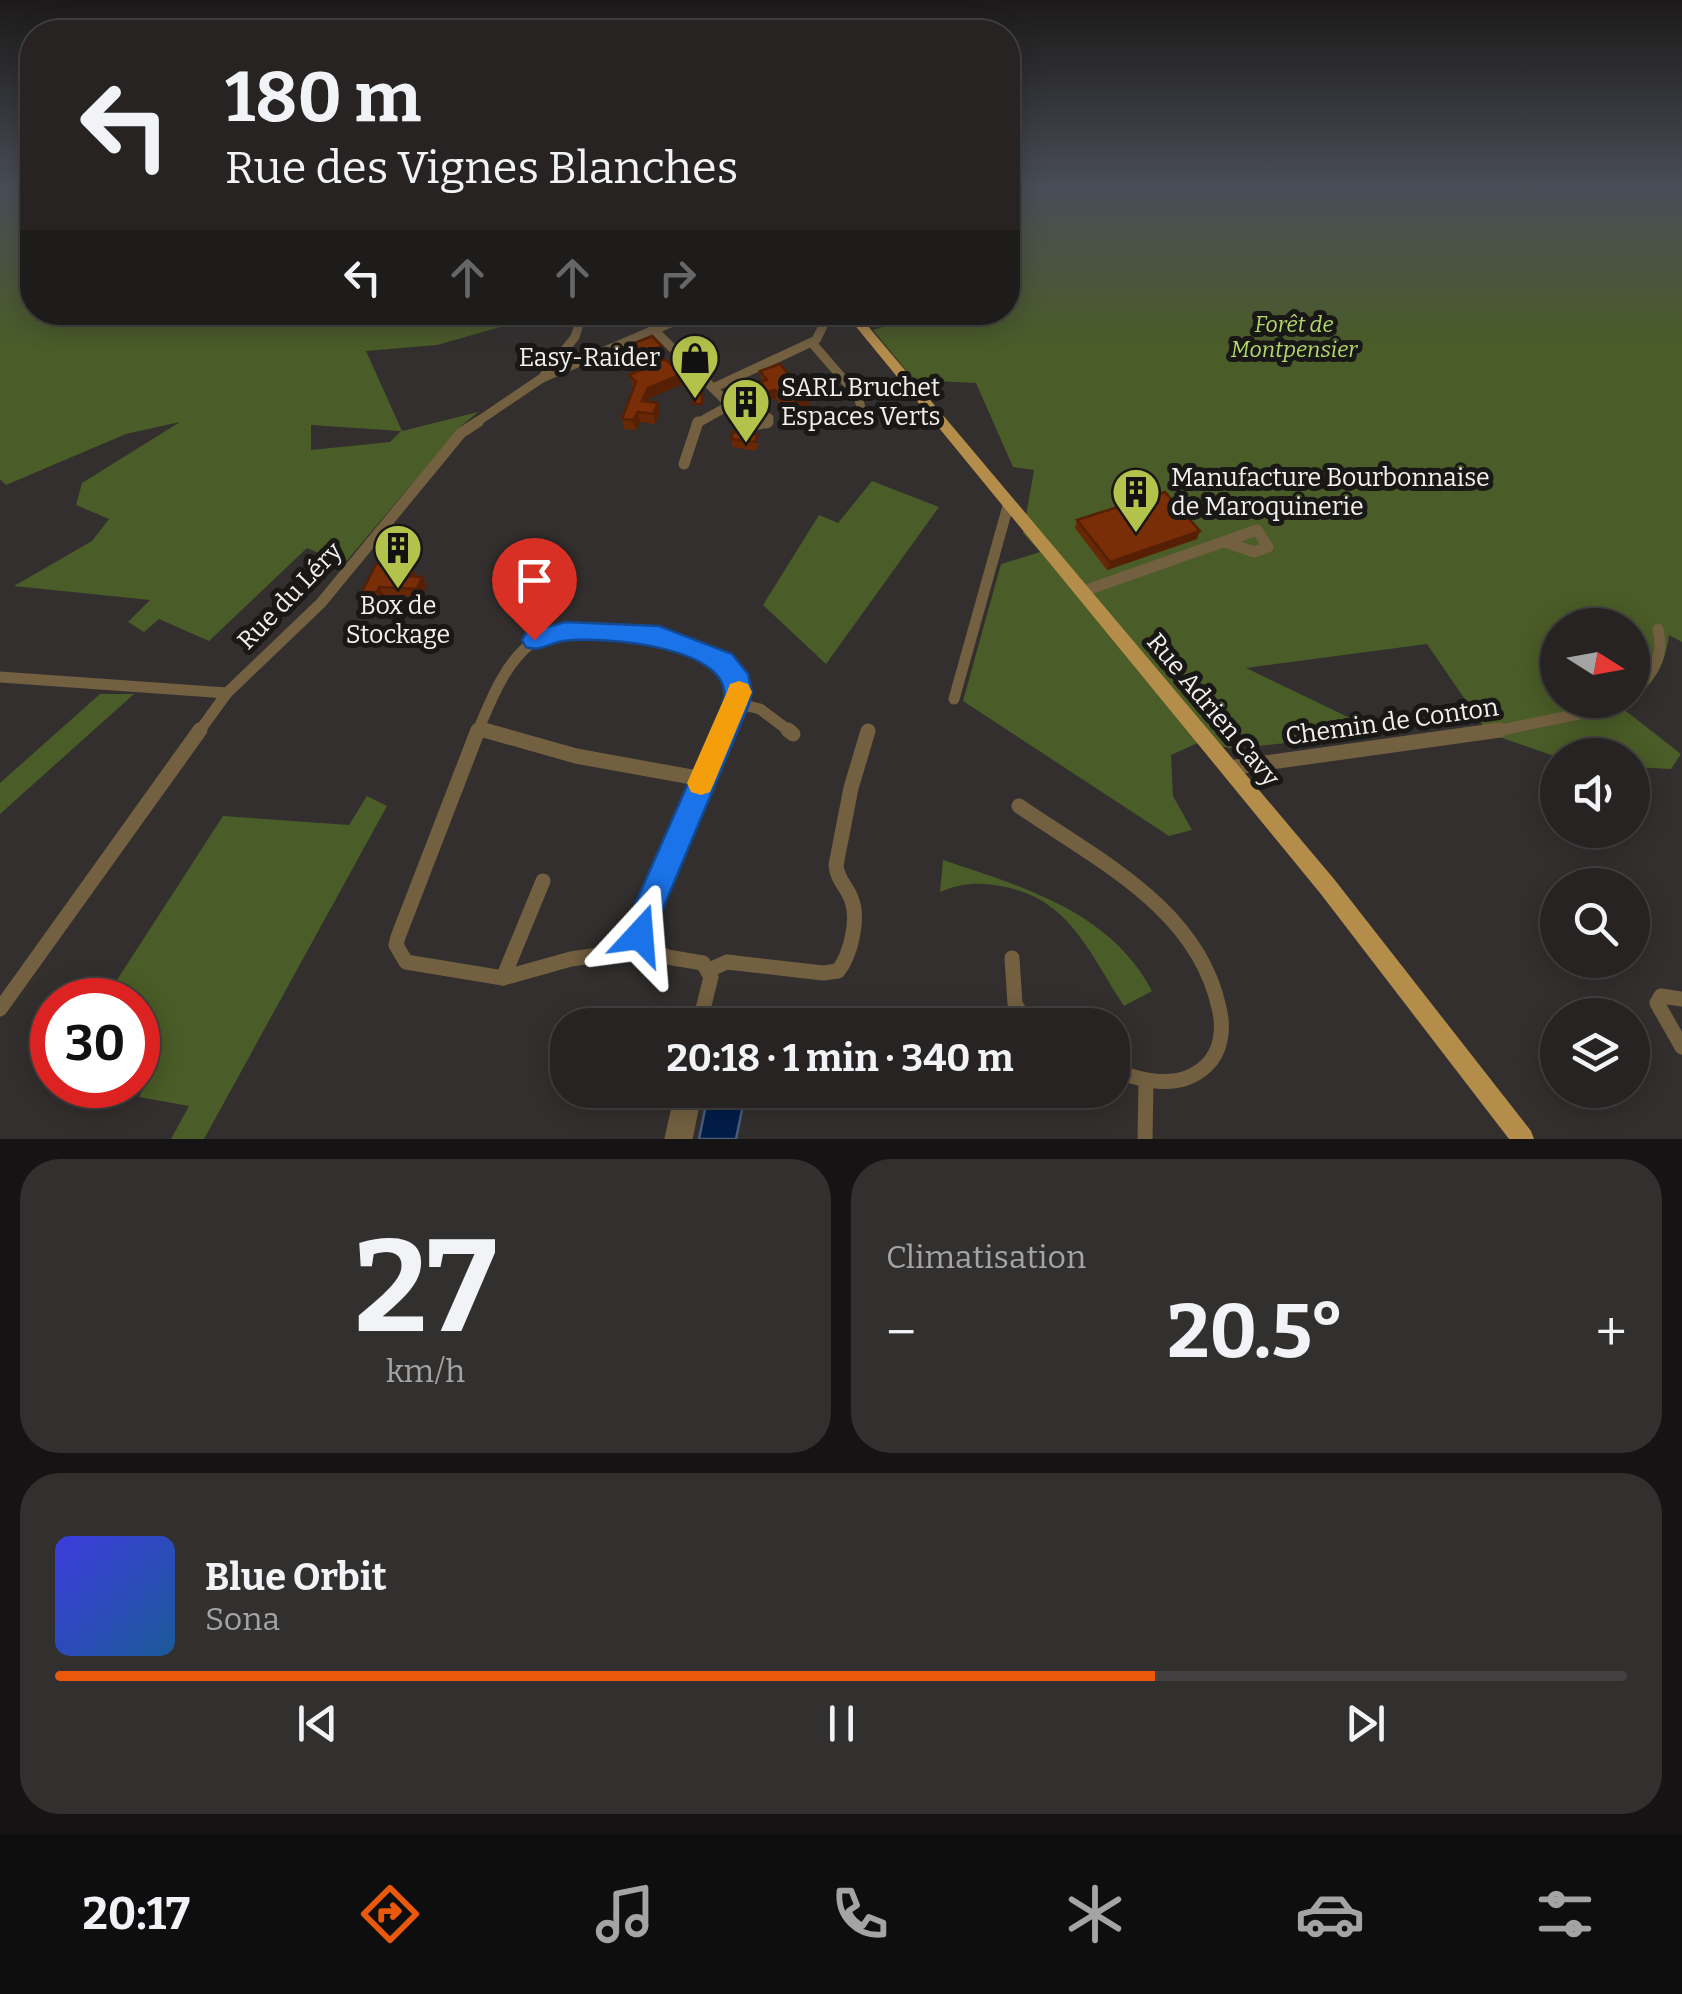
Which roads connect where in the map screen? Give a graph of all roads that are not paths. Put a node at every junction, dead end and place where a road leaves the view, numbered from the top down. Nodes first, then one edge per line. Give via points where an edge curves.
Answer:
1 (578, 325) edge
2 (666, 325) edge
3 (824, 325) edge
4 (861, 325) edge
5 (654, 330) junction
6 (812, 343) junction
7 (542, 378) junction
8 (713, 388) junction
9 (860, 408) dead end
10 (684, 464) dead end
11 (1008, 506) junction
12 (1225, 542) dead end
13 (1081, 592) junction
14 (1658, 629) dead end
15 (0, 677) edge
16 (1650, 677) edge
17 (228, 693) junction
18 (954, 699) dead end
19 (736, 704) junction
20 (1559, 718) edge
21 (480, 729) junction
22 (868, 731) dead end
23 (793, 734) dead end
24 (1230, 768) junction
25 (702, 779) junction
26 (1019, 806) dead end
27 (543, 881) dead end
28 (642, 943) junction
29 (1012, 958) dead end
30 (710, 970) junction
31 (503, 978) junction
32 (1682, 999) edge
33 (705, 1008) edge
34 (1017, 1008) edge
35 (0, 1009) edge
36 (1682, 1046) edge
37 (1130, 1077) edge
38 (1146, 1084) junction
39 (679, 1108) edge
40 (691, 1108) edge
41 (672, 1139) edge
42 (685, 1139) edge
43 (1145, 1139) edge
44 (1523, 1139) edge

1 - 7 street
2 - 5 street, Rue du Léry
3 - 6 street
4 - 11 main road, Rue Adrien Cavy
5 - 7 street, Rue du Léry
5 - 8 street
6 - 8 street
6 - 9 street via 858,396
7 - 17 street, Rue du Léry via 461,433 321,602
8 - 10 street via 729,404 696,423
11 - 13 main road, Rue Adrien Cavy
11 - 18 street
12 - 13 street
13 - 24 main road, Rue Adrien Cavy
14 - 16 street via 1662,641
15 - 17 street via 59,687
17 - 35 street, Rue du Léry
19 - 21 street via 739,684 729,666 686,643 565,631 526,647
19 - 23 street via 760,709
19 - 25 street
20 - 24 street, Chemin de Conton
21 - 25 street via 576,756
21 - 31 street via 396,944 400,957 414,964
22 - 30 street via 836,865 854,911 848,959 838,971 823,973 727,962
24 - 44 main road, Rue Adrien Cavy
25 - 28 street via 644,918
26 - 38 street via 1172,917 1211,976 1222,1028 1213,1057 1185,1080
27 - 31 street
28 - 30 street
28 - 31 street
29 - 34 street
30 - 33 street
32 - 36 street via 1661,996 1657,1003
37 - 38 street
38 - 43 street
39 - 41 street
40 - 42 street

